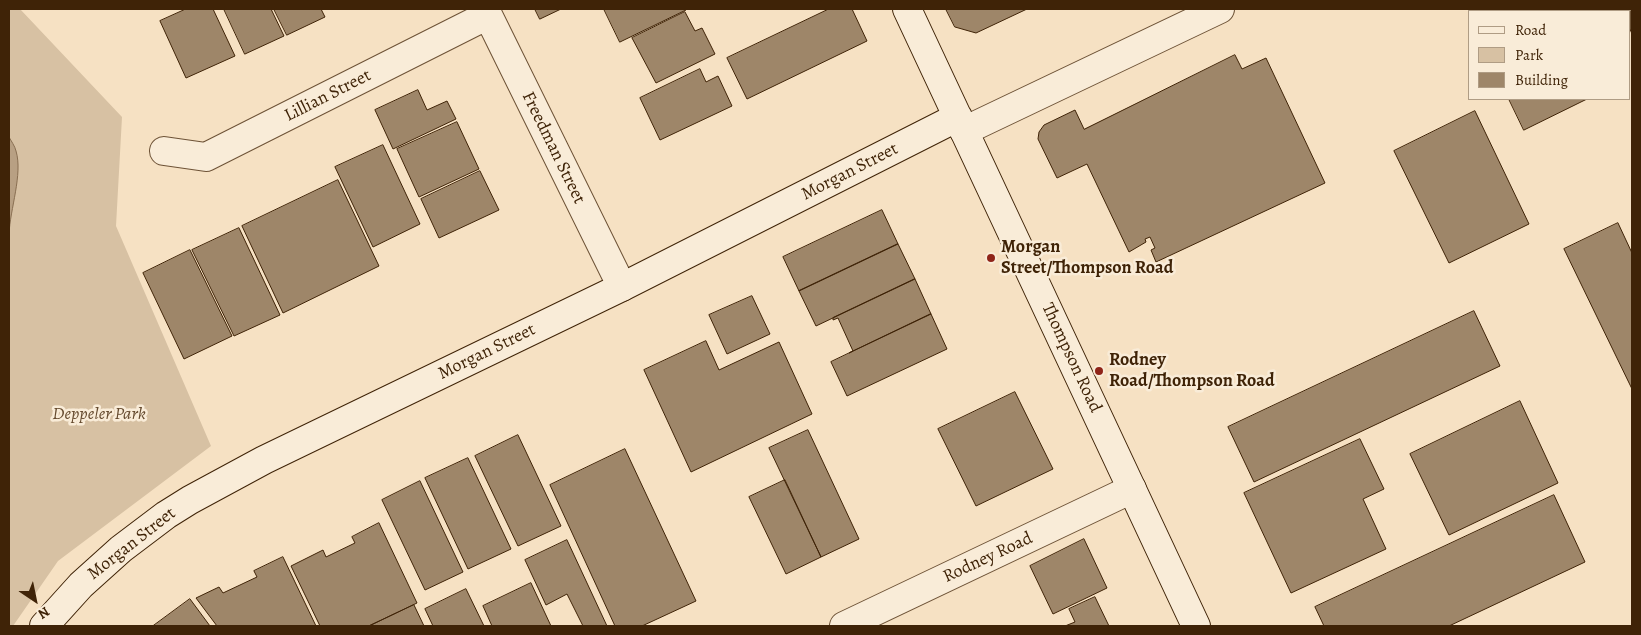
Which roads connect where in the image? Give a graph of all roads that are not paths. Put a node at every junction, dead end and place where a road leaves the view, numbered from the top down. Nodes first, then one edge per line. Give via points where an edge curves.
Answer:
1 (907, 9) edge
2 (1220, 9) edge
3 (487, 12) edge
4 (961, 124) junction
5 (164, 151) dead end
6 (622, 286) junction
7 (1132, 490) junction
8 (44, 626) edge
9 (844, 626) edge
10 (1196, 626) edge

1 - 4 main road, Thompson Road
2 - 4 main road, Morgan Street
3 - 5 main road, Lillian Street via 206,157
3 - 6 main road, Freedman Street
4 - 6 main road, Morgan Street
4 - 7 main road, Thompson Road
6 - 8 main road, Morgan Street via 264,460 190,500 121,548
7 - 9 main road, Rodney Road
7 - 10 main road, Thompson Road

